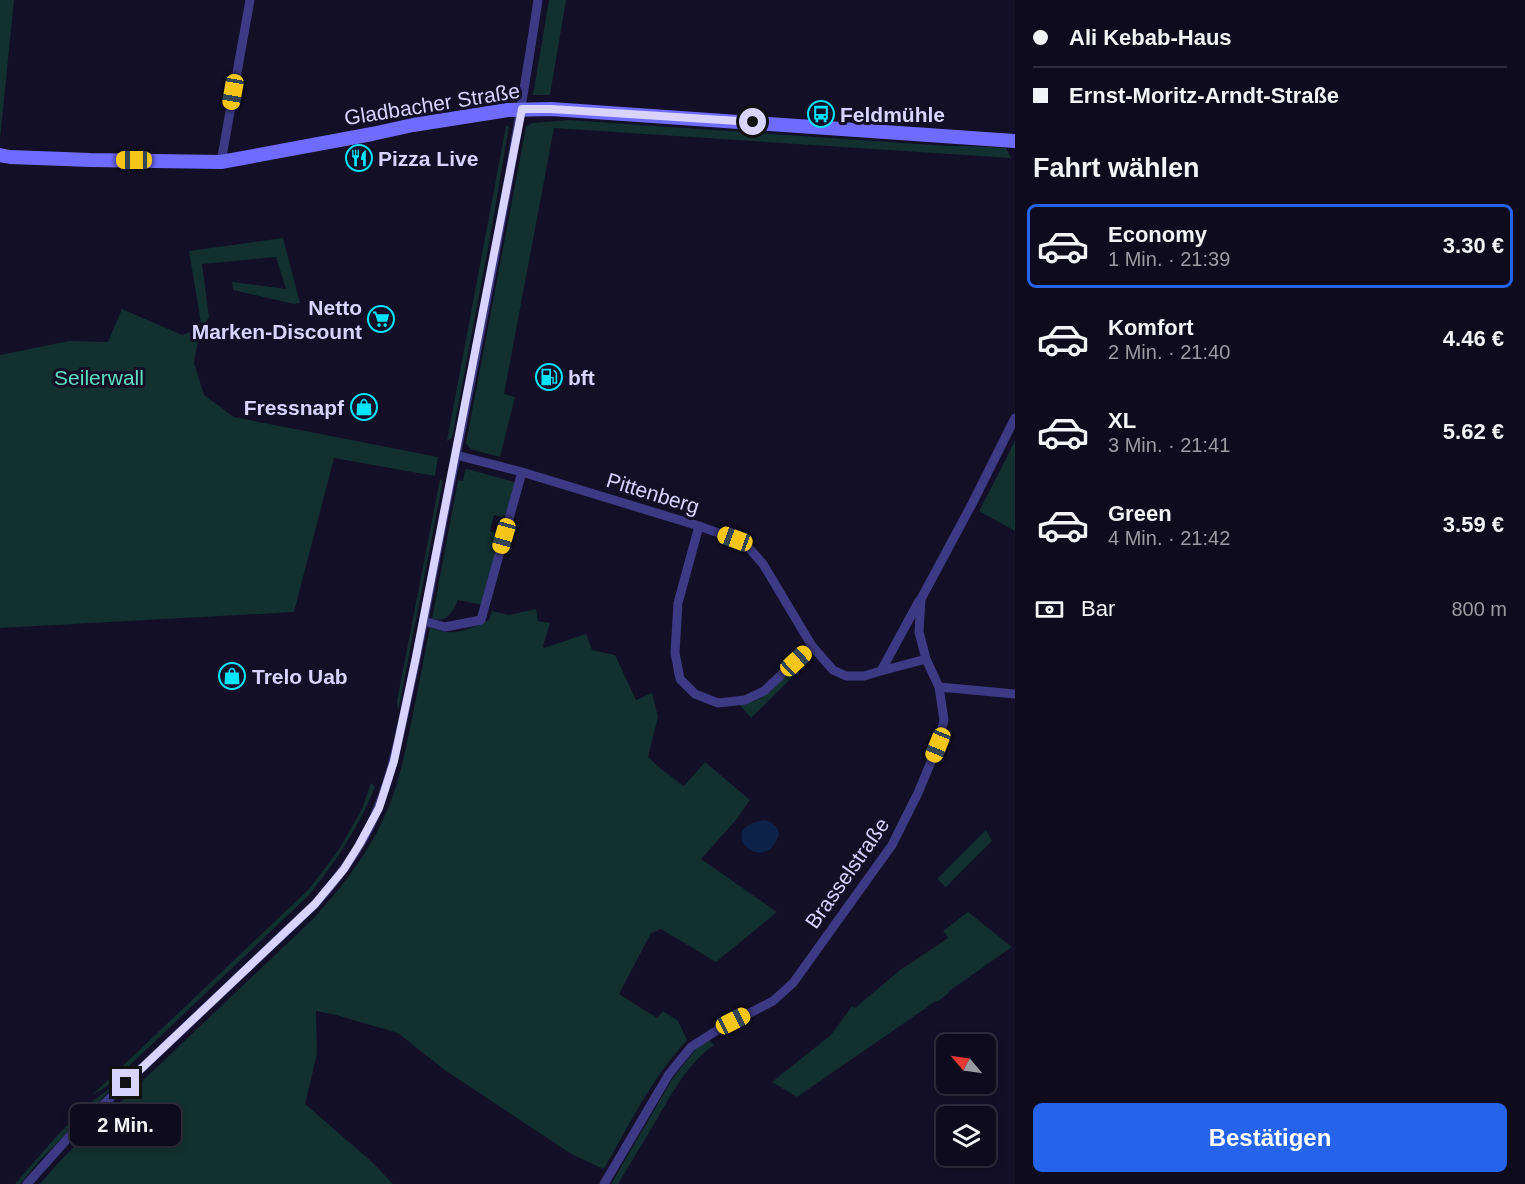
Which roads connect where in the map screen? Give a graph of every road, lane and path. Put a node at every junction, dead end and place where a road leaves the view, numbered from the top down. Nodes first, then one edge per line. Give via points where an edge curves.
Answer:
1 (250, 0) edge
2 (538, 0) edge
3 (522, 109) junction
4 (1015, 141) edge
5 (0, 155) edge
6 (221, 162) junction
7 (1015, 418) edge
8 (456, 455) junction
9 (522, 472) junction
10 (699, 526) junction
11 (921, 599) junction
12 (423, 621) junction
13 (812, 646) junction
14 (926, 659) junction
15 (881, 671) junction
16 (939, 687) junction
17 (1015, 694) edge
18 (27, 1184) edge
19 (604, 1184) edge

1 - 6 street
2 - 3 street
3 - 4 main road, Gladbacher Straße
3 - 6 main road, Gladbacher Straße via 413,125
3 - 8 street
5 - 6 main road, Gladbacher Straße
7 - 11 street, Brasselstraße
8 - 9 street, Pittenberg
8 - 12 street
9 - 10 street, Pittenberg
9 - 12 street via 481,620 445,627
10 - 13 street, Pittenberg via 749,548 763,564
10 - 13 street via 678,603 675,653 680,679 695,694 717,703 744,700 764,691
11 - 14 street, Brasselstraße via 919,632
11 - 15 street
12 - 18 street via 389,779 371,824 344,869 315,904 78,1129
13 - 15 street, Pittenberg via 833,670 846,676
14 - 15 street, Pittenberg
14 - 16 street, Brasselstraße
16 - 17 street
16 - 19 street, Brasselstraße via 944,720 938,745 892,845 793,983 773,1001 691,1047 669,1074

